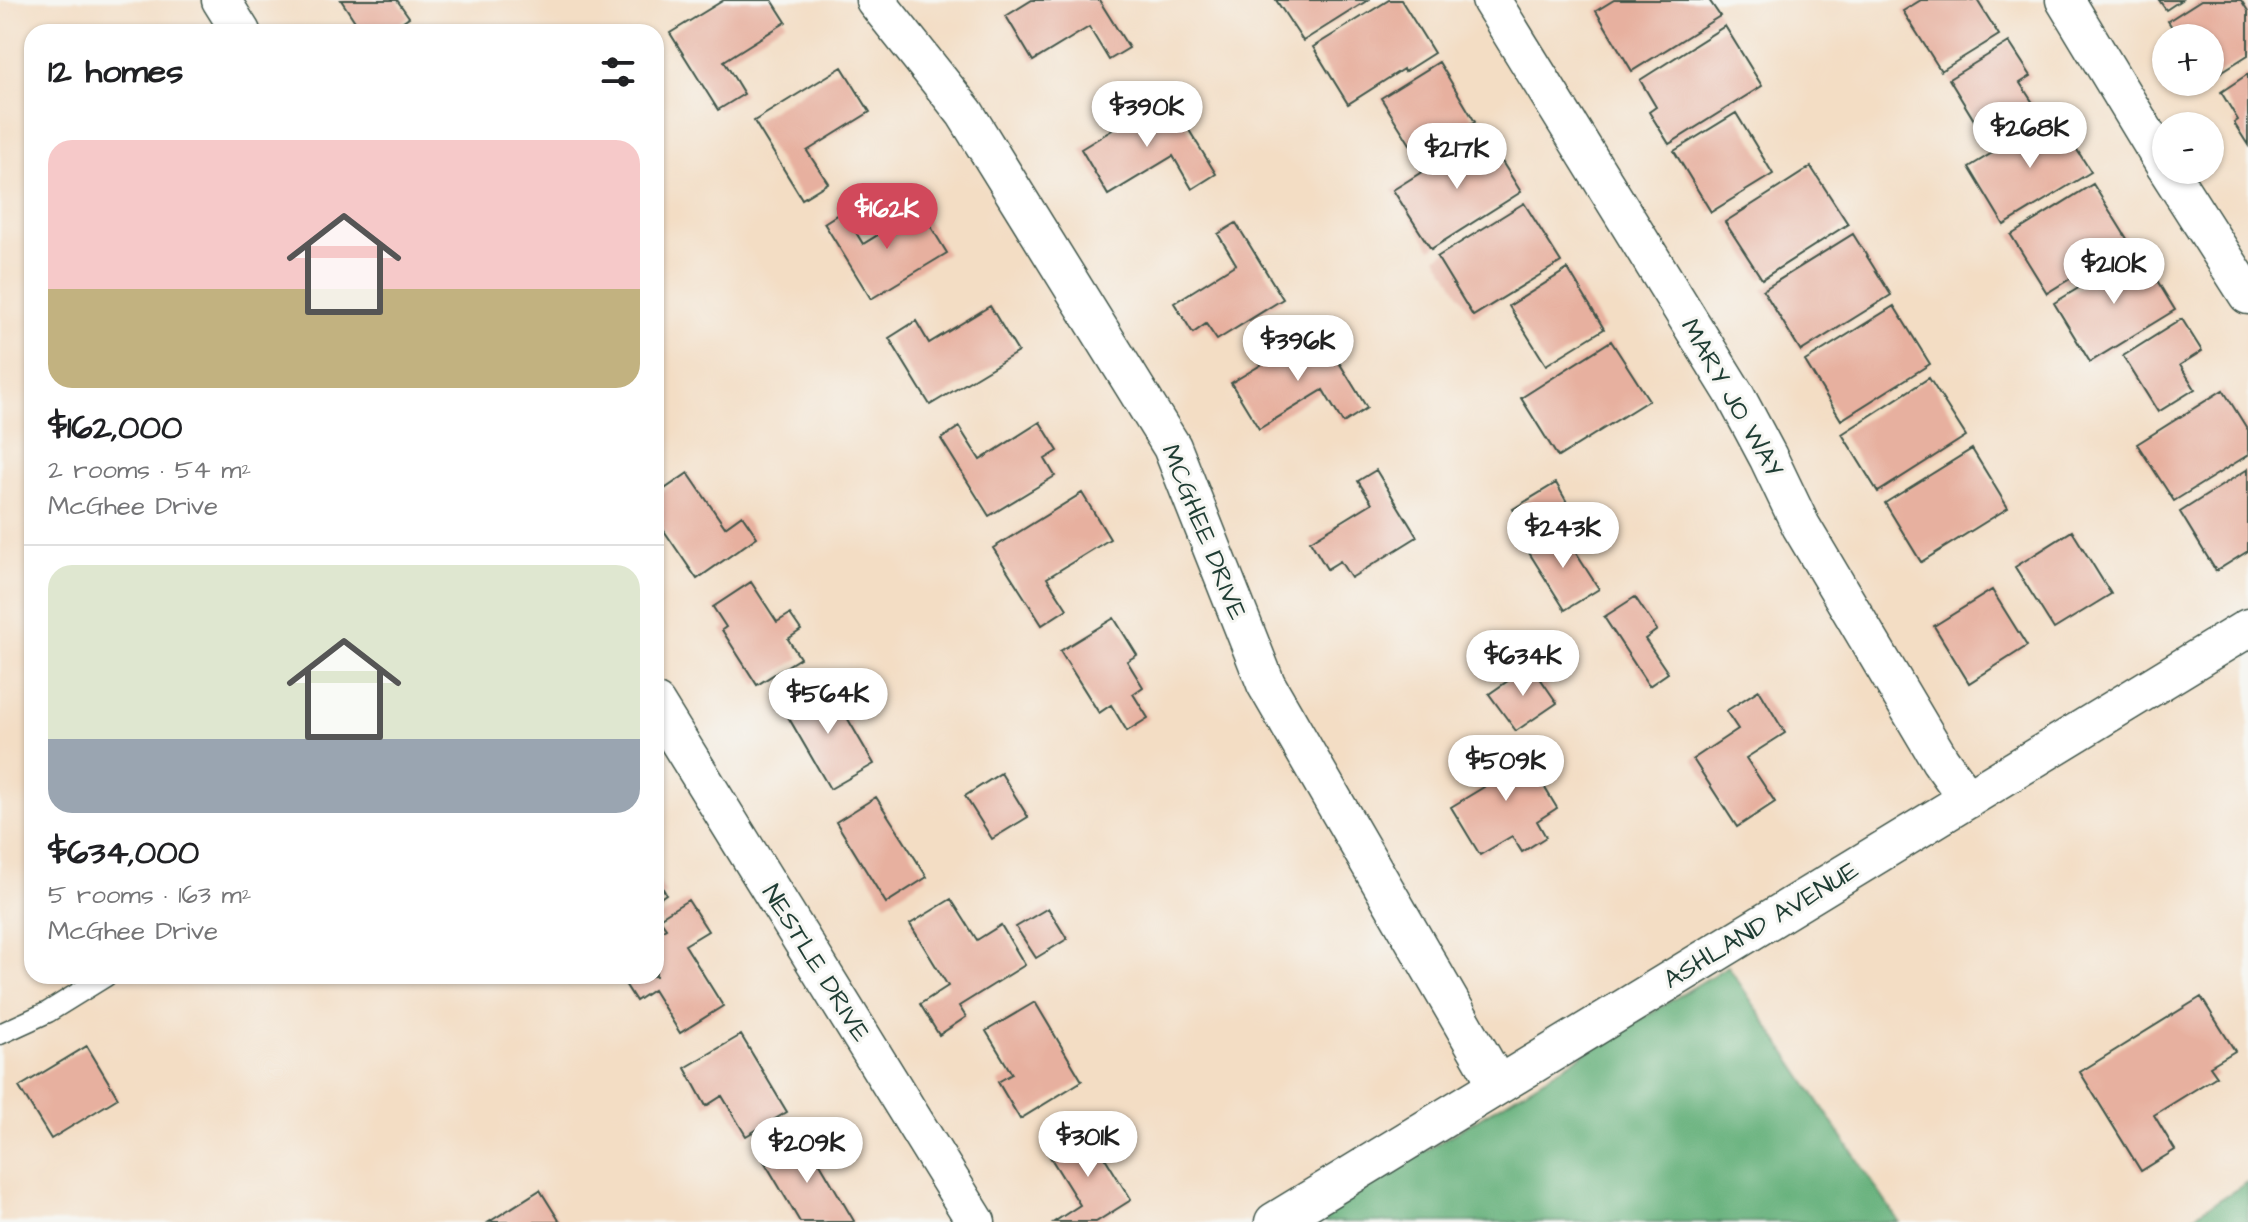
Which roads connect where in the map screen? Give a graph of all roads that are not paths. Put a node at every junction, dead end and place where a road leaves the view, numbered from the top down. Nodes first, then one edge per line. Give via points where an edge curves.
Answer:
1 (221, 0) edge
2 (875, 0) edge
3 (1491, 0) edge
4 (2065, 0) edge
5 (236, 24) edge
6 (2152, 144) edge
7 (2177, 184) edge
8 (2248, 295) edge
9 (2248, 628) edge
10 (664, 717) edge
11 (1968, 799) junction
12 (93, 984) edge
13 (0, 1034) edge
14 (1498, 1085) junction
15 (976, 1222) edge
16 (1274, 1222) edge

1 - 5 street
2 - 14 street, MCGHEE DRIVE via 965,113 1172,447 1266,684
3 - 11 street, MARY JO WAY via 1735,395 1801,526
4 - 6 street
7 - 8 street
9 - 11 street, ASHLAND AVENUE
10 - 15 street, NESTLE DRIVE
11 - 14 street, ASHLAND AVENUE
12 - 13 lane
14 - 16 street, ASHLAND AVENUE

